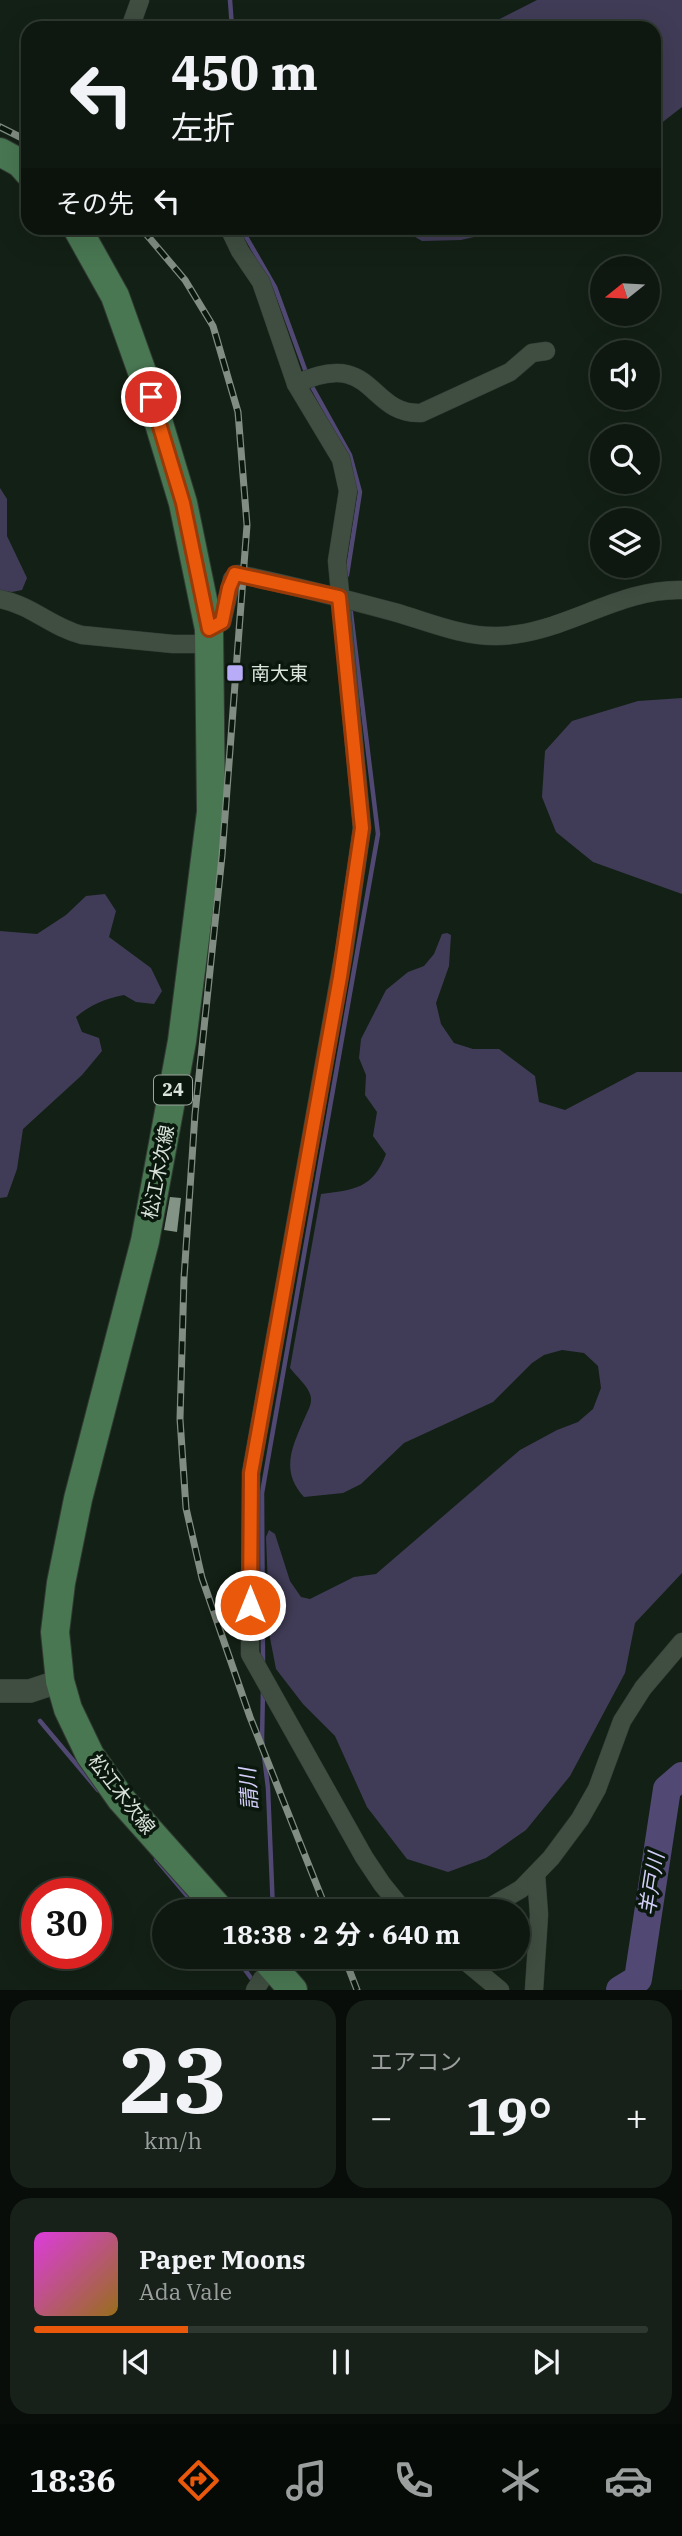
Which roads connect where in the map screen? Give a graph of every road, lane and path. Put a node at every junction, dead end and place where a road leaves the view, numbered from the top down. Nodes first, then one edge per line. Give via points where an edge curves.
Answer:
1 (140, 0) edge
2 (132, 21) edge
3 (84, 235) edge
4 (232, 235) edge
5 (546, 351) dead end
6 (304, 380) junction
7 (682, 590) edge
8 (0, 599) edge
9 (347, 599) junction
10 (209, 636) junction
11 (682, 1642) edge
12 (61, 1681) junction
13 (0, 1691) edge
14 (536, 1874) junction
15 (210, 1899) edge
16 (394, 1899) edge
17 (506, 1899) edge
18 (266, 1969) edge
19 (274, 1969) edge
20 (475, 1969) edge
21 (255, 1990) edge
22 (293, 1990) edge
23 (500, 1990) edge
24 (534, 1990) edge

1 - 2 street
3 - 10 main road, 松江木次線 / 24 via 115,296 151,397 183,503
4 - 6 street via 261,282
5 - 6 street via 532,353 510,372 421,414 395,407 355,375 333,373
6 - 9 street via 341,459 348,491 337,561
7 - 9 street via 643,592 554,626 495,636
8 - 10 street via 82,635 173,644
9 - 10 street via 235,574 222,622
9 - 16 street via 362,828 342,965 251,1473 250,1654 364,1857
10 - 12 main road, 松江木次線 / 24 via 211,812 182,1041 145,1241 66,1559 55,1632
11 - 14 street via 622,1721 597,1789 580,1819
12 - 13 street via 30,1691
12 - 15 main road, 松江木次線 / 24 via 68,1709 90,1755 121,1798
14 - 17 street
14 - 24 street via 539,1915
18 - 21 street
19 - 22 main road
20 - 23 street

